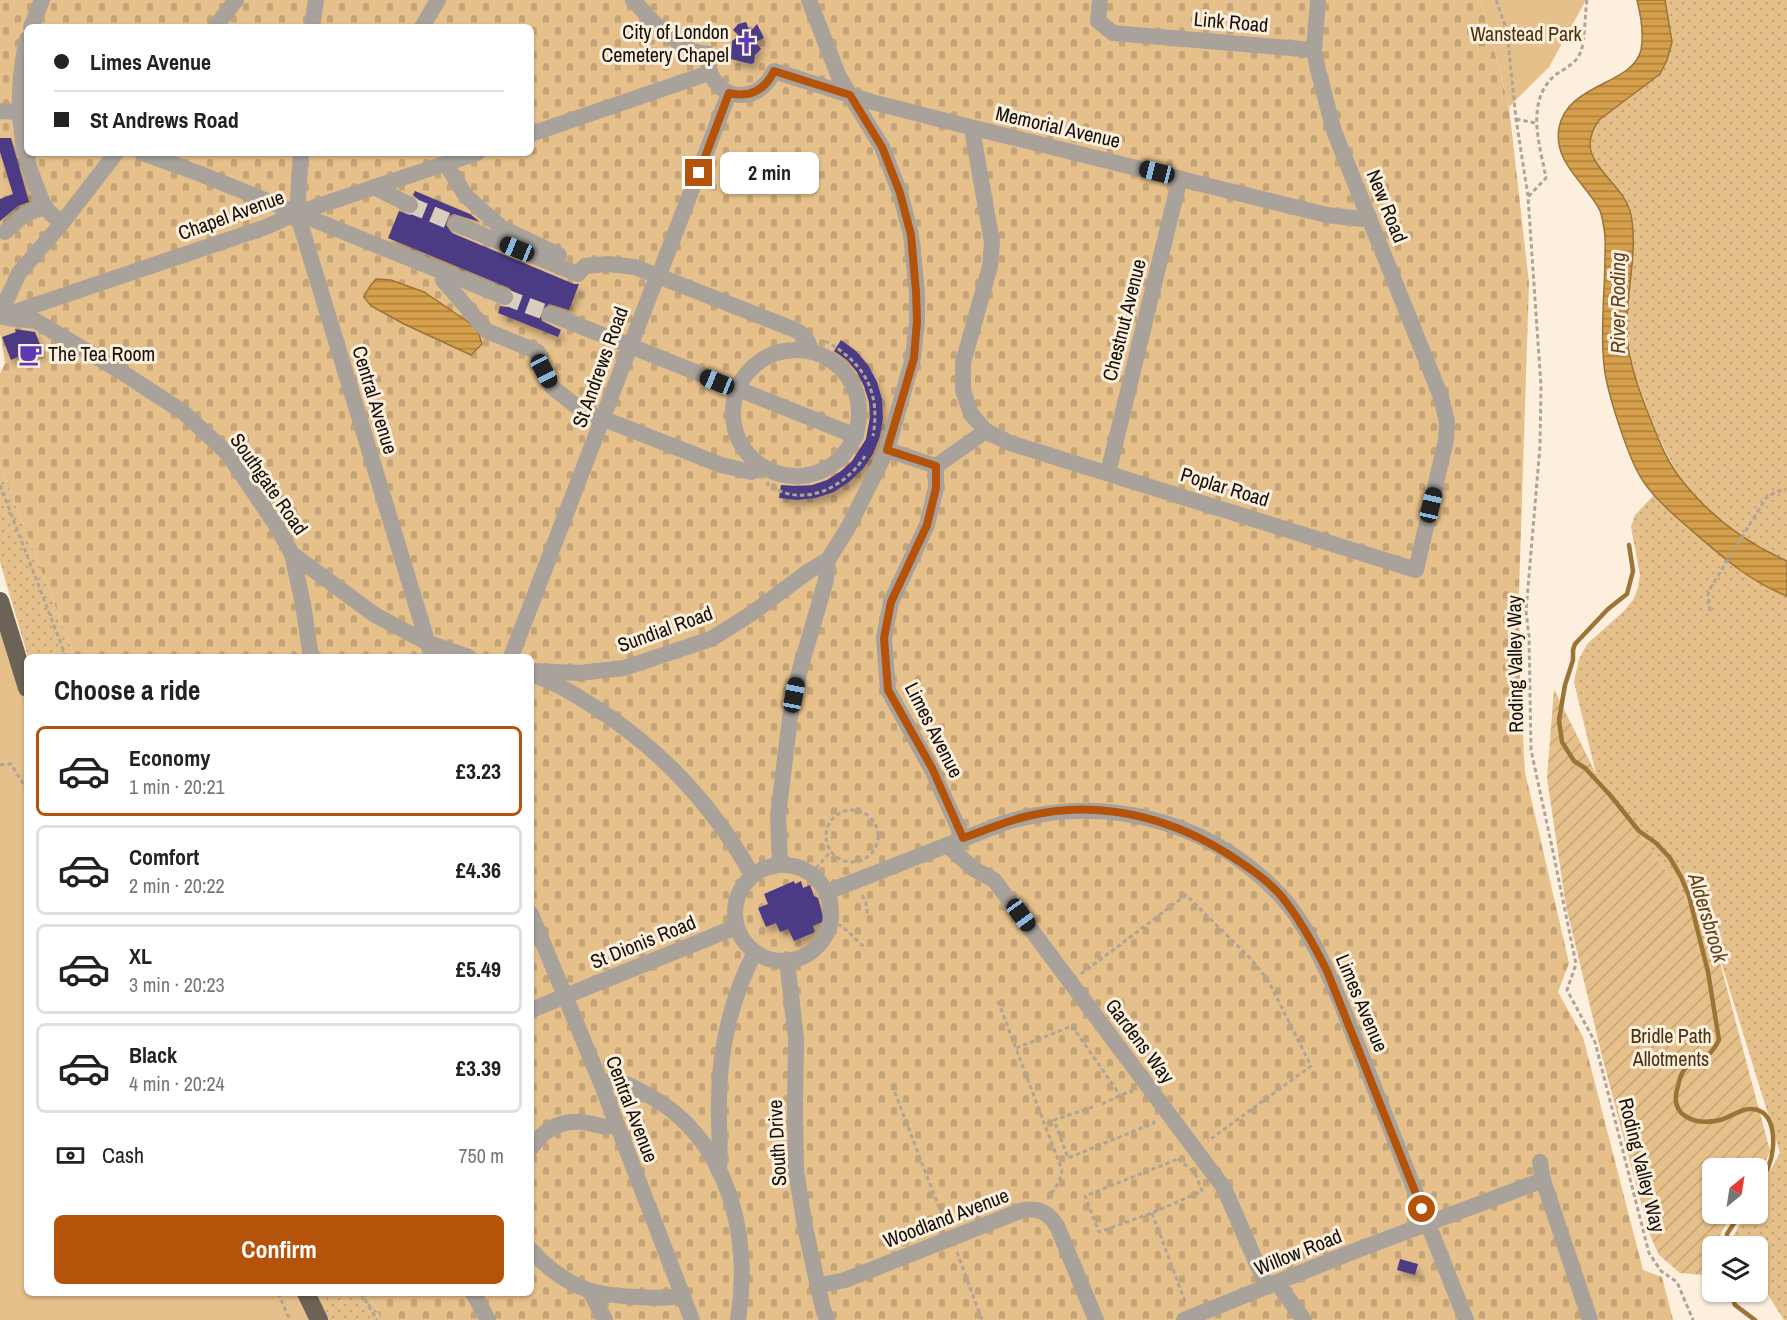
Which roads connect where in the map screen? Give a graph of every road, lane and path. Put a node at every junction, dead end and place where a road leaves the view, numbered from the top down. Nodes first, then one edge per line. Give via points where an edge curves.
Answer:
1 (42, 0) edge
2 (236, 0) edge
3 (316, 0) edge
4 (438, 0) edge
5 (633, 0) edge
6 (809, 0) edge
7 (1100, 0) edge
8 (1318, 0) edge
9 (1496, 0) edge
10 (1587, 0) edge
11 (32, 24) edge
12 (217, 24) edge
13 (312, 24) edge
14 (424, 24) edge
15 (1314, 50) junction
16 (24, 59) edge
17 (709, 73) junction
18 (729, 93) junction
19 (850, 95) junction
20 (0, 111) edge
21 (20, 112) junction
22 (1516, 119) junction
23 (1535, 123) junction
24 (974, 128) junction
25 (534, 133) edge
26 (24, 142) edge
27 (27, 156) edge
28 (114, 156) edge
29 (150, 156) edge
30 (301, 156) edge
31 (469, 156) edge
32 (446, 164) junction
33 (1180, 178) junction
34 (374, 187) junction
35 (1528, 197) junction
36 (410, 205) tunnel mouth
37 (45, 207) junction
38 (297, 213) junction
39 (1369, 217) junction
40 (62, 223) junction
41 (456, 224) tunnel mouth
42 (5, 232) dead end
43 (585, 267) junction
44 (446, 273) junction
45 (659, 275) junction
46 (505, 297) tunnel mouth
47 (550, 314) tunnel mouth
48 (0, 316) edge
49 (826, 341) dead end
50 (630, 346) junction
51 (811, 351) junction
52 (843, 352) dead end
53 (737, 390) junction
54 (874, 402) dead end
55 (882, 402) dead end
56 (603, 419) junction
57 (1448, 422) joint
58 (986, 431) junction
59 (856, 436) junction
60 (887, 450) junction
61 (936, 466) junction
62 (763, 467) junction
63 (853, 472) dead end
64 (1108, 472) junction
65 (857, 475) dead end
66 (0, 485) edge
67 (770, 487) dead end
68 (1786, 489) edge
69 (787, 493) dead end
70 (292, 554) junction
71 (828, 560) junction
72 (0, 602) edge
73 (1710, 611) dead end
74 (429, 649) edge
75 (65, 654) edge
76 (311, 654) edge
77 (454, 654) edge
78 (512, 654) edge
79 (534, 673) edge
80 (534, 674) edge
81 (24, 678) edge
82 (0, 765) edge
83 (24, 785) edge
84 (955, 842) junction
85 (831, 851) junction
86 (780, 864) junction
87 (811, 874) junction
88 (752, 875) junction
89 (851, 882) junction
90 (826, 892) junction
91 (868, 917) dead end
92 (534, 921) edge
93 (830, 922) junction
94 (736, 927) junction
95 (864, 947) dead end
96 (755, 952) junction
97 (787, 961) junction
98 (1070, 982) junction
99 (565, 996) junction
100 (998, 1001) dead end
101 (534, 1009) edge
102 (1016, 1048) junction
103 (601, 1083) junction
104 (892, 1085) dead end
105 (1120, 1095) junction
106 (1136, 1096) dead end
107 (1102, 1104) dead end
108 (1093, 1107) dead end
109 (1151, 1115) dead end
110 (615, 1125) junction
111 (534, 1144) edge
112 (1196, 1150) junction
113 (1540, 1162) dead end
114 (719, 1169) junction
115 (1543, 1180) junction
116 (1041, 1210) junction
117 (1152, 1213) junction
118 (1427, 1223) junction
119 (952, 1239) junction
120 (534, 1253) edge
121 (1272, 1285) junction
122 (818, 1286) junction
123 (590, 1291) junction
124 (681, 1294) junction
125 (279, 1296) edge
126 (307, 1296) edge
127 (363, 1296) edge
128 (475, 1296) edge
129 (1187, 1319) edge
130 (290, 1320) edge
131 (319, 1320) edge
132 (377, 1320) edge
133 (488, 1320) edge
134 (605, 1320) edge
135 (692, 1320) edge
136 (738, 1320) edge
137 (827, 1320) edge
138 (982, 1320) edge
139 (1096, 1320) edge
140 (1304, 1320) edge
141 (1466, 1320) edge
142 (1590, 1320) edge
143 (1694, 1320) edge

1 - 11 lane
2 - 12 lane
3 - 13 lane
4 - 14 lane
5 - 17 lane via 659,28 691,51 708,54
6 - 19 lane
7 - 15 lane, Link Road via 1098,21 1113,33
8 - 15 lane, New Road
9 - 22 path, Roding Valley Way via 1507,31
10 - 23 path via 1581,51 1571,66 1554,76 1539,97
15 - 39 lane, New Road via 1334,131
16 - 21 lane
17 - 18 lane
17 - 25 lane
18 - 19 lane, Memorial Avenue via 757,92 774,71
18 - 45 lane, St Andrews Road
19 - 24 lane, Memorial Avenue
19 - 60 lane via 882,147 911,235 916,292 914,358
20 - 21 lane
21 - 26 lane
22 - 23 path
22 - 35 path, Roding Valley Way
23 - 35 path via 1546,178
24 - 33 lane, Memorial Avenue
24 - 58 lane via 992,242 990,266 963,363 963,390 971,414
27 - 37 lane
28 - 40 lane
29 - 38 lane
30 - 38 lane, Central Avenue
31 - 32 lane, Chapel Avenue
32 - 34 lane, Chapel Avenue
32 - 43 lane via 466,196 502,228
33 - 39 lane, Memorial Avenue via 1327,215
33 - 64 lane, Chestnut Avenue
34 - 36 lane
34 - 38 lane, Chapel Avenue
35 - 143 path, Roding Valley Way via 1541,386 1526,612 1530,750 1575,964 1567,990 1595,1042 1649,1253 1661,1270 1677,1282
37 - 40 lane
37 - 42 lane via 25,214
38 - 44 lane
38 - 48 lane, Chapel Avenue via 266,227
38 - 74 lane, Central Avenue
39 - 57 lane, New Road
40 - 48 lane via 19,273
41 - 43 lane via 578,274
43 - 45 lane via 608,264
44 - 46 lane
44 - 56 lane via 443,280 488,331 538,352 552,387 581,410
45 - 50 lane, St Andrews Road
45 - 51 lane via 793,329 803,334
47 - 50 lane
48 - 70 lane, Southgate Road via 36,321 183,412 228,454
49 - 52 path
50 - 53 lane
50 - 56 lane, St Andrews Road
51 - 53 lane via 793,349 759,361
51 - 59 lane via 828,358 853,383 860,409
53 - 59 lane
53 - 62 lane via 734,424 749,456
54 - 55 path
56 - 62 lane via 722,465 751,472
56 - 78 lane, St Andrews Road
57 - 64 lane, Poplar Road via 1416,570
58 - 61 lane
58 - 64 lane, Poplar Road via 1010,443
59 - 62 lane via 847,452 817,473 780,474
60 - 61 lane
60 - 71 lane
61 - 84 lane, Limes Avenue via 936,488 927,525 891,602 884,638 888,690 932,768
63 - 65 path
66 - 75 path
67 - 69 path
68 - 73 path via 1772,494 1761,507 1716,578 1708,595
70 - 74 lane
70 - 76 lane, Southgate Road
71 - 79 lane, Sundial Road via 711,639 624,668
71 - 86 lane via 790,718 778,816
72 - 81 main road
74 - 77 lane
80 - 88 lane via 574,694 657,752 720,823
82 - 83 path via 11,764
84 - 89 lane
84 - 98 lane, Gardens Way via 974,869 994,880
84 - 118 lane, Limes Avenue via 1028,816 1088,810 1132,814 1174,826 1215,845 1250,869 1281,896 1327,971
85 - 85 path via 826,843 827,827 837,814 854,809 874,823 875,848 862,860 845,861
85 - 87 path
86 - 87 lane via 793,865
86 - 88 lane
87 - 90 lane
88 - 94 lane via 736,898
89 - 90 lane
89 - 91 path via 866,903
90 - 93 lane
92 - 99 lane, Central Avenue
93 - 95 path via 842,926
93 - 97 lane via 818,946
94 - 96 lane
94 - 99 lane, St Dionis Road
96 - 97 lane via 772,960
96 - 114 lane via 734,1004 723,1052
97 - 122 lane, South Drive via 796,1038 796,1170
98 - 112 lane, Gardens Way
98 - 112 path via 1186,895 1268,980 1311,1066
99 - 101 lane, St Dionis Road
99 - 103 lane, Central Avenue
100 - 102 path
102 - 105 path via 1072,1026
102 - 116 path via 1062,1170
103 - 110 lane, Central Avenue
103 - 114 lane via 608,1080 627,1084 658,1100 680,1117
104 - 119 path
105 - 106 path via 1130,1091
105 - 107 path
108 - 109 path via 1054,1120 1068,1158 1154,1123
110 - 111 lane via 606,1128 568,1122 546,1130
110 - 124 lane, Central Avenue
112 - 121 lane, Gardens Way via 1224,1188
113 - 115 lane
114 - 136 lane via 736,1213 742,1254
115 - 118 lane, Willow Road
115 - 142 lane
116 - 119 lane, Woodland Avenue via 1023,1210
116 - 139 lane, Woodland Avenue via 1057,1226
117 - 117 path via 1099,1232 1085,1196 1178,1159 1196,1173 1202,1191
117 - 129 path
118 - 121 lane, Willow Road
118 - 141 lane, Limes Avenue
119 - 122 lane, Woodland Avenue via 845,1280
119 - 138 path
120 - 123 lane via 544,1264
121 - 129 lane, Willow Road
121 - 140 lane, Gardens Way
122 - 137 lane, South Drive
123 - 124 lane via 659,1299
123 - 134 lane
124 - 135 lane, Central Avenue
125 - 130 path
126 - 131 main road
127 - 132 path
128 - 133 lane

